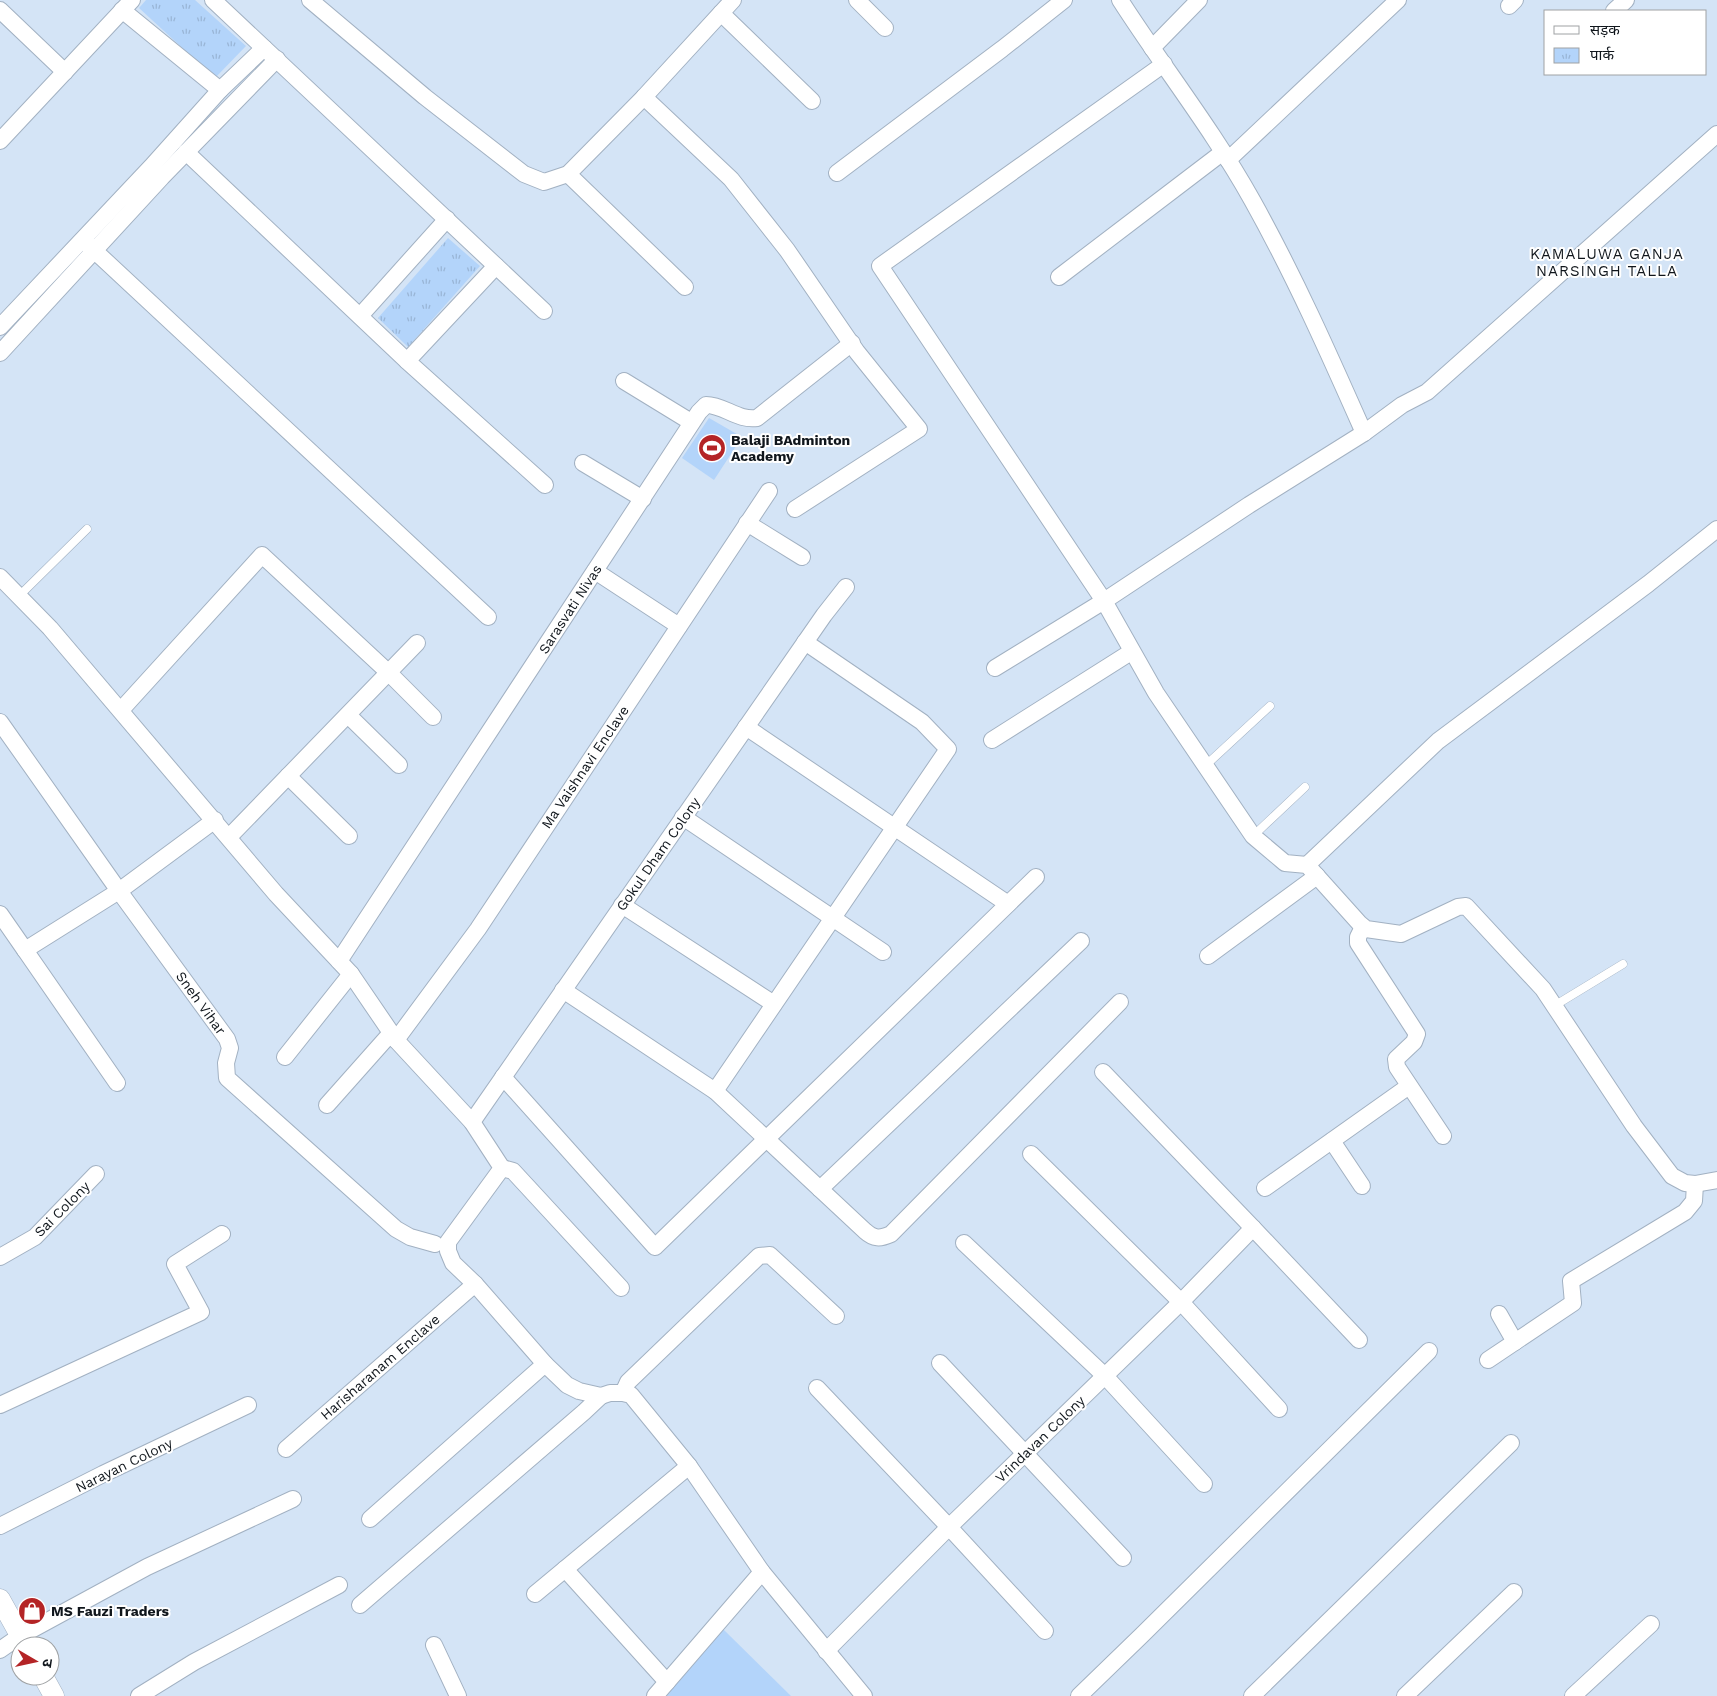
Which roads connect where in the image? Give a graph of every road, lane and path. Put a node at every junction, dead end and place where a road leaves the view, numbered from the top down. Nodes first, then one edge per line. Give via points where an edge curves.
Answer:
1 (213, 0) edge
2 (310, 0) edge
3 (733, 0) edge
4 (857, 0) edge
5 (1064, 0) edge
6 (1120, 0) edge
7 (1199, 0) edge
8 (1398, 0) edge
9 (1626, 0) edge
10 (127, 5) edge
11 (0, 10) edge
12 (1615, 10) edge
13 (721, 13) junction
14 (885, 28) dead end
15 (264, 48) junction
16 (1152, 48) junction
17 (277, 59) junction
18 (1164, 64) junction
19 (64, 72) junction
20 (220, 90) junction
21 (644, 97) junction
22 (812, 101) dead end
23 (203, 109) junction
24 (216, 122) junction
25 (1717, 134) edge
26 (0, 141) edge
27 (186, 152) junction
28 (1226, 156) junction
29 (837, 173) dead end
30 (568, 174) junction
31 (447, 219) junction
32 (89, 245) junction
33 (496, 266) junction
34 (1059, 277) dead end
35 (685, 287) dead end
36 (544, 311) dead end
37 (360, 316) junction
38 (1, 326) edge
39 (16, 335) junction
40 (852, 343) junction
41 (0, 353) edge
42 (407, 361) junction
43 (624, 381) dead end
44 (691, 422) junction
45 (1364, 433) junction
46 (582, 463) dead end
47 (545, 485) dead end
48 (769, 491) dead end
49 (643, 499) junction
50 (795, 508) dead end
51 (747, 523) junction
52 (87, 529) dead end
53 (1717, 529) edge
54 (802, 557) dead end
55 (595, 570) junction
56 (0, 577) edge
57 (846, 587) dead end
58 (19, 596) junction
59 (1104, 601) junction
60 (488, 617) dead end
61 (679, 626) junction
62 (805, 642) junction
63 (418, 643) dead end
64 (1131, 652) junction
65 (995, 668) dead end
66 (389, 673) junction
67 (1270, 706) dead end
68 (121, 710) junction
69 (348, 715) junction
70 (432, 717) dead end
71 (0, 722) edge
72 (746, 728) junction
73 (992, 740) dead end
74 (399, 765) dead end
75 (1205, 766) junction
76 (288, 776) junction
77 (1305, 787) dead end
78 (683, 817) junction
79 (214, 820) junction
80 (894, 829) junction
81 (349, 836) dead end
82 (1253, 836) junction
83 (229, 837) junction
84 (1312, 870) junction
85 (1036, 877) dead end
86 (119, 891) junction
87 (1008, 904) junction
88 (622, 905) junction
89 (0, 914) edge
90 (833, 918) junction
91 (1363, 927) junction
92 (1082, 941) dead end
93 (24, 950) junction
94 (883, 952) dead end
95 (1208, 956) dead end
96 (339, 961) junction
97 (1623, 964) dead end
98 (351, 974) junction
99 (563, 990) junction
100 (1120, 1002) dead end
101 (774, 1004) junction
102 (1554, 1006) junction
103 (394, 1036) junction
104 (285, 1057) dead end
105 (1103, 1072) dead end
106 (503, 1077) junction
107 (117, 1083) dead end
108 (1409, 1086) junction
109 (715, 1091) junction
110 (327, 1106) dead end
111 (472, 1122) junction
112 (1443, 1136) dead end
113 (767, 1140) junction
114 (1332, 1141) junction
115 (1031, 1154) dead end
116 (502, 1168) junction
117 (96, 1174) dead end
118 (1717, 1180) edge
119 (1695, 1184) junction
120 (1362, 1186) dead end
121 (1265, 1188) dead end
122 (820, 1189) junction
123 (1253, 1228) junction
124 (222, 1234) dead end
125 (964, 1243) dead end
126 (435, 1244) dead end
127 (0, 1257) edge
128 (475, 1284) junction
129 (621, 1288) dead end
130 (1181, 1302) junction
131 (1499, 1314) dead end
132 (836, 1316) dead end
133 (1359, 1340) dead end
134 (1515, 1342) junction
135 (1429, 1351) dead end
136 (1488, 1360) dead end
137 (940, 1363) dead end
138 (545, 1364) junction
139 (1105, 1376) junction
140 (817, 1388) dead end
141 (623, 1393) junction
142 (600, 1396) junction
143 (0, 1405) edge
144 (248, 1405) dead end
145 (1280, 1409) dead end
146 (1511, 1444) dead end
147 (286, 1449) dead end
148 (1025, 1453) junction
149 (689, 1466) junction
150 (1204, 1484) dead end
151 (293, 1499) dead end
152 (370, 1520) dead end
153 (0, 1526) edge
154 (949, 1527) junction
155 (1123, 1558) dead end
156 (565, 1569) junction
157 (762, 1572) junction
158 (339, 1585) dead end
159 (1514, 1592) dead end
160 (535, 1594) dead end
161 (0, 1599) edge
162 (360, 1605) dead end
163 (1651, 1624) dead end
164 (1045, 1631) dead end
165 (20, 1636) edge
166 (31, 1636) edge
167 (434, 1645) dead end
168 (826, 1651) junction
169 (668, 1682) junction
170 (139, 1696) edge
171 (458, 1696) edge
172 (655, 1696) edge
173 (864, 1696) edge
174 (1079, 1696) edge
175 (1252, 1696) edge
176 (1405, 1696) edge
177 (1573, 1696) edge

1 - 15 street
2 - 30 street via 425,97 524,174 544,182
3 - 13 street
4 - 14 street
5 - 29 street
6 - 16 street
7 - 16 street
8 - 28 street
9 - 12 street
10 - 19 street
10 - 20 street
11 - 19 street
13 - 21 street
13 - 22 street
15 - 17 street
15 - 20 street
16 - 18 street
17 - 24 street
17 - 31 street
18 - 28 street
18 - 59 street via 880,266
19 - 26 street
20 - 23 street
21 - 30 street
21 - 40 street via 731,179 787,250
23 - 24 street
23 - 32 street
24 - 27 street
25 - 45 street via 1427,392 1402,405
27 - 32 street
27 - 37 street
28 - 34 street
28 - 45 street via 1298,289
30 - 35 street
31 - 33 street
31 - 37 street
32 - 38 street
32 - 39 street
32 - 60 street
33 - 36 street
33 - 42 street
37 - 42 street
38 - 39 street
39 - 41 street
40 - 44 street, Sarasvati Nivas via 757,418 744,418 714,405 706,405
40 - 50 street via 919,429
42 - 47 street
43 - 44 street
44 - 49 street, Sarasvati Nivas
45 - 59 street
46 - 49 street
48 - 51 street, Ma Vaishnavi Enclave
49 - 55 street, Sarasvati Nivas
51 - 54 street
51 - 61 street, Ma Vaishnavi Enclave
52 - 58 lane
53 - 84 street via 1438,741
55 - 61 street
55 - 96 street, Sarasvati Nivas
56 - 58 street
57 - 62 street, Gokul Dham Colony
58 - 68 street
59 - 64 street
59 - 65 street
61 - 103 street, Ma Vaishnavi Enclave via 478,929
62 - 72 street, Gokul Dham Colony
62 - 80 street via 922,722 948,749
63 - 66 street
64 - 73 street
64 - 75 street
66 - 68 street via 262,555
66 - 69 street
66 - 70 street
67 - 75 lane
68 - 79 street
69 - 74 street
69 - 76 street
71 - 86 street, Sneh Vihar
72 - 78 street, Gokul Dham Colony
72 - 80 street
75 - 82 street
76 - 81 street
76 - 83 street
77 - 82 lane
78 - 88 street, Gokul Dham Colony
78 - 90 street
79 - 83 street
79 - 86 street
80 - 87 street
80 - 90 street
82 - 84 street via 1285,863
83 - 96 street via 276,894
84 - 91 street
84 - 95 street
85 - 87 street
86 - 93 street
86 - 126 street, Sneh Vihar via 227,1039 230,1048 227,1078 396,1229
87 - 113 street
88 - 99 street, Gokul Dham Colony
88 - 101 street
89 - 93 street
90 - 94 street
90 - 101 street
91 - 102 street via 1401,934 1466,906 1543,989
91 - 108 street via 1358,944 1417,1034 1414,1042 1395,1062
92 - 122 street
93 - 107 street
96 - 98 street
97 - 102 lane
98 - 103 street
98 - 104 street
99 - 106 street, Gokul Dham Colony
99 - 109 street
100 - 122 street via 892,1234 873,1238
101 - 109 street
102 - 119 street via 1634,1126 1672,1176
103 - 110 street, Ma Vaishnavi Enclave
103 - 111 street
105 - 123 street
106 - 111 street, Gokul Dham Colony
106 - 113 street via 655,1247
108 - 112 street
108 - 114 street
109 - 113 street
111 - 116 street
113 - 122 street
114 - 120 street
114 - 121 street
115 - 130 street
116 - 128 street via 448,1242 453,1263
116 - 129 street via 513,1171
117 - 127 street, Sai Colony via 35,1237
118 - 119 street
119 - 134 street via 1694,1202 1685,1212 1571,1281 1573,1302
123 - 130 street, Vrindavan Colony
123 - 133 street
124 - 143 street via 175,1264 201,1312
125 - 139 street
128 - 138 street
128 - 147 street, Harisharanam Enclave
130 - 139 street, Vrindavan Colony
130 - 145 street
131 - 134 street
132 - 141 street via 770,1255 759,1256 628,1382
134 - 136 street
135 - 174 street
137 - 148 street
138 - 142 street via 567,1385
138 - 152 street
139 - 148 street, Vrindavan Colony
139 - 150 street
140 - 154 street
141 - 142 street
141 - 149 street via 631,1395
142 - 162 street
144 - 153 street, Narayan Colony
146 - 175 street
148 - 154 street, Vrindavan Colony
148 - 155 street
149 - 156 street
149 - 157 street
151 - 166 street via 147,1566
154 - 164 street
154 - 168 street, Vrindavan Colony
156 - 160 street
156 - 169 street
157 - 168 street
157 - 169 street
158 - 170 street via 194,1662
159 - 176 street
161 - 165 street
163 - 177 street
167 - 171 street
168 - 173 street
169 - 172 street

